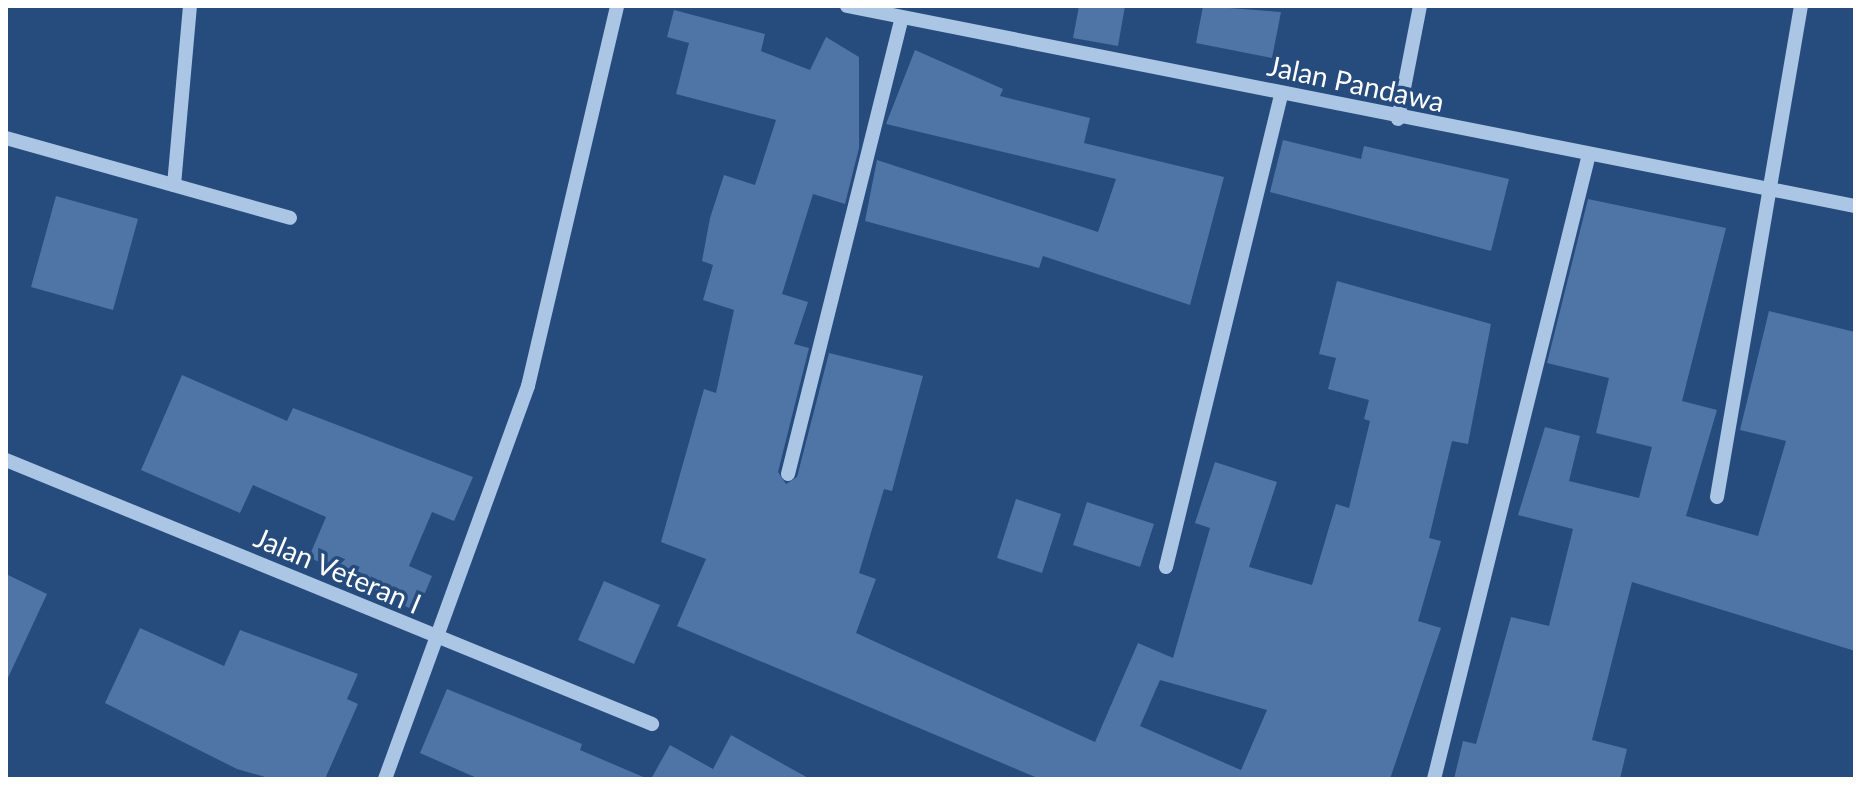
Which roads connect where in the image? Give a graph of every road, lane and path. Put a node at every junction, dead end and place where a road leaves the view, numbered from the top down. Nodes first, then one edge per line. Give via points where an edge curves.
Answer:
1 (190, 6) edge
2 (617, 6) edge
3 (847, 6) edge
4 (1420, 6) edge
5 (1801, 6) edge
6 (902, 18) junction
7 (1281, 94) junction
8 (1398, 119) junction
9 (6, 138) edge
10 (1588, 158) junction
11 (174, 185) junction
12 (1774, 191) junction
13 (1855, 206) edge
14 (290, 218) dead end
15 (6, 460) edge
16 (788, 474) dead end
17 (1717, 497) dead end
18 (1166, 567) dead end
19 (440, 641) junction
20 (652, 724) dead end
21 (385, 779) edge
22 (1434, 779) edge

1 - 11 street
2 - 19 street via 528,386
3 - 6 street, Jalan Pandawa
4 - 8 street
5 - 12 street
6 - 7 street, Jalan Pandawa
6 - 16 street
7 - 8 street, Jalan Pandawa
7 - 18 street
8 - 10 street, Jalan Pandawa
9 - 11 street
10 - 12 street, Jalan Pandawa
10 - 22 street
11 - 14 street
12 - 13 street, Jalan Pandawa
12 - 17 street
15 - 19 street, Jalan Veteran I
19 - 20 street, Jalan Veteran I
19 - 21 street

